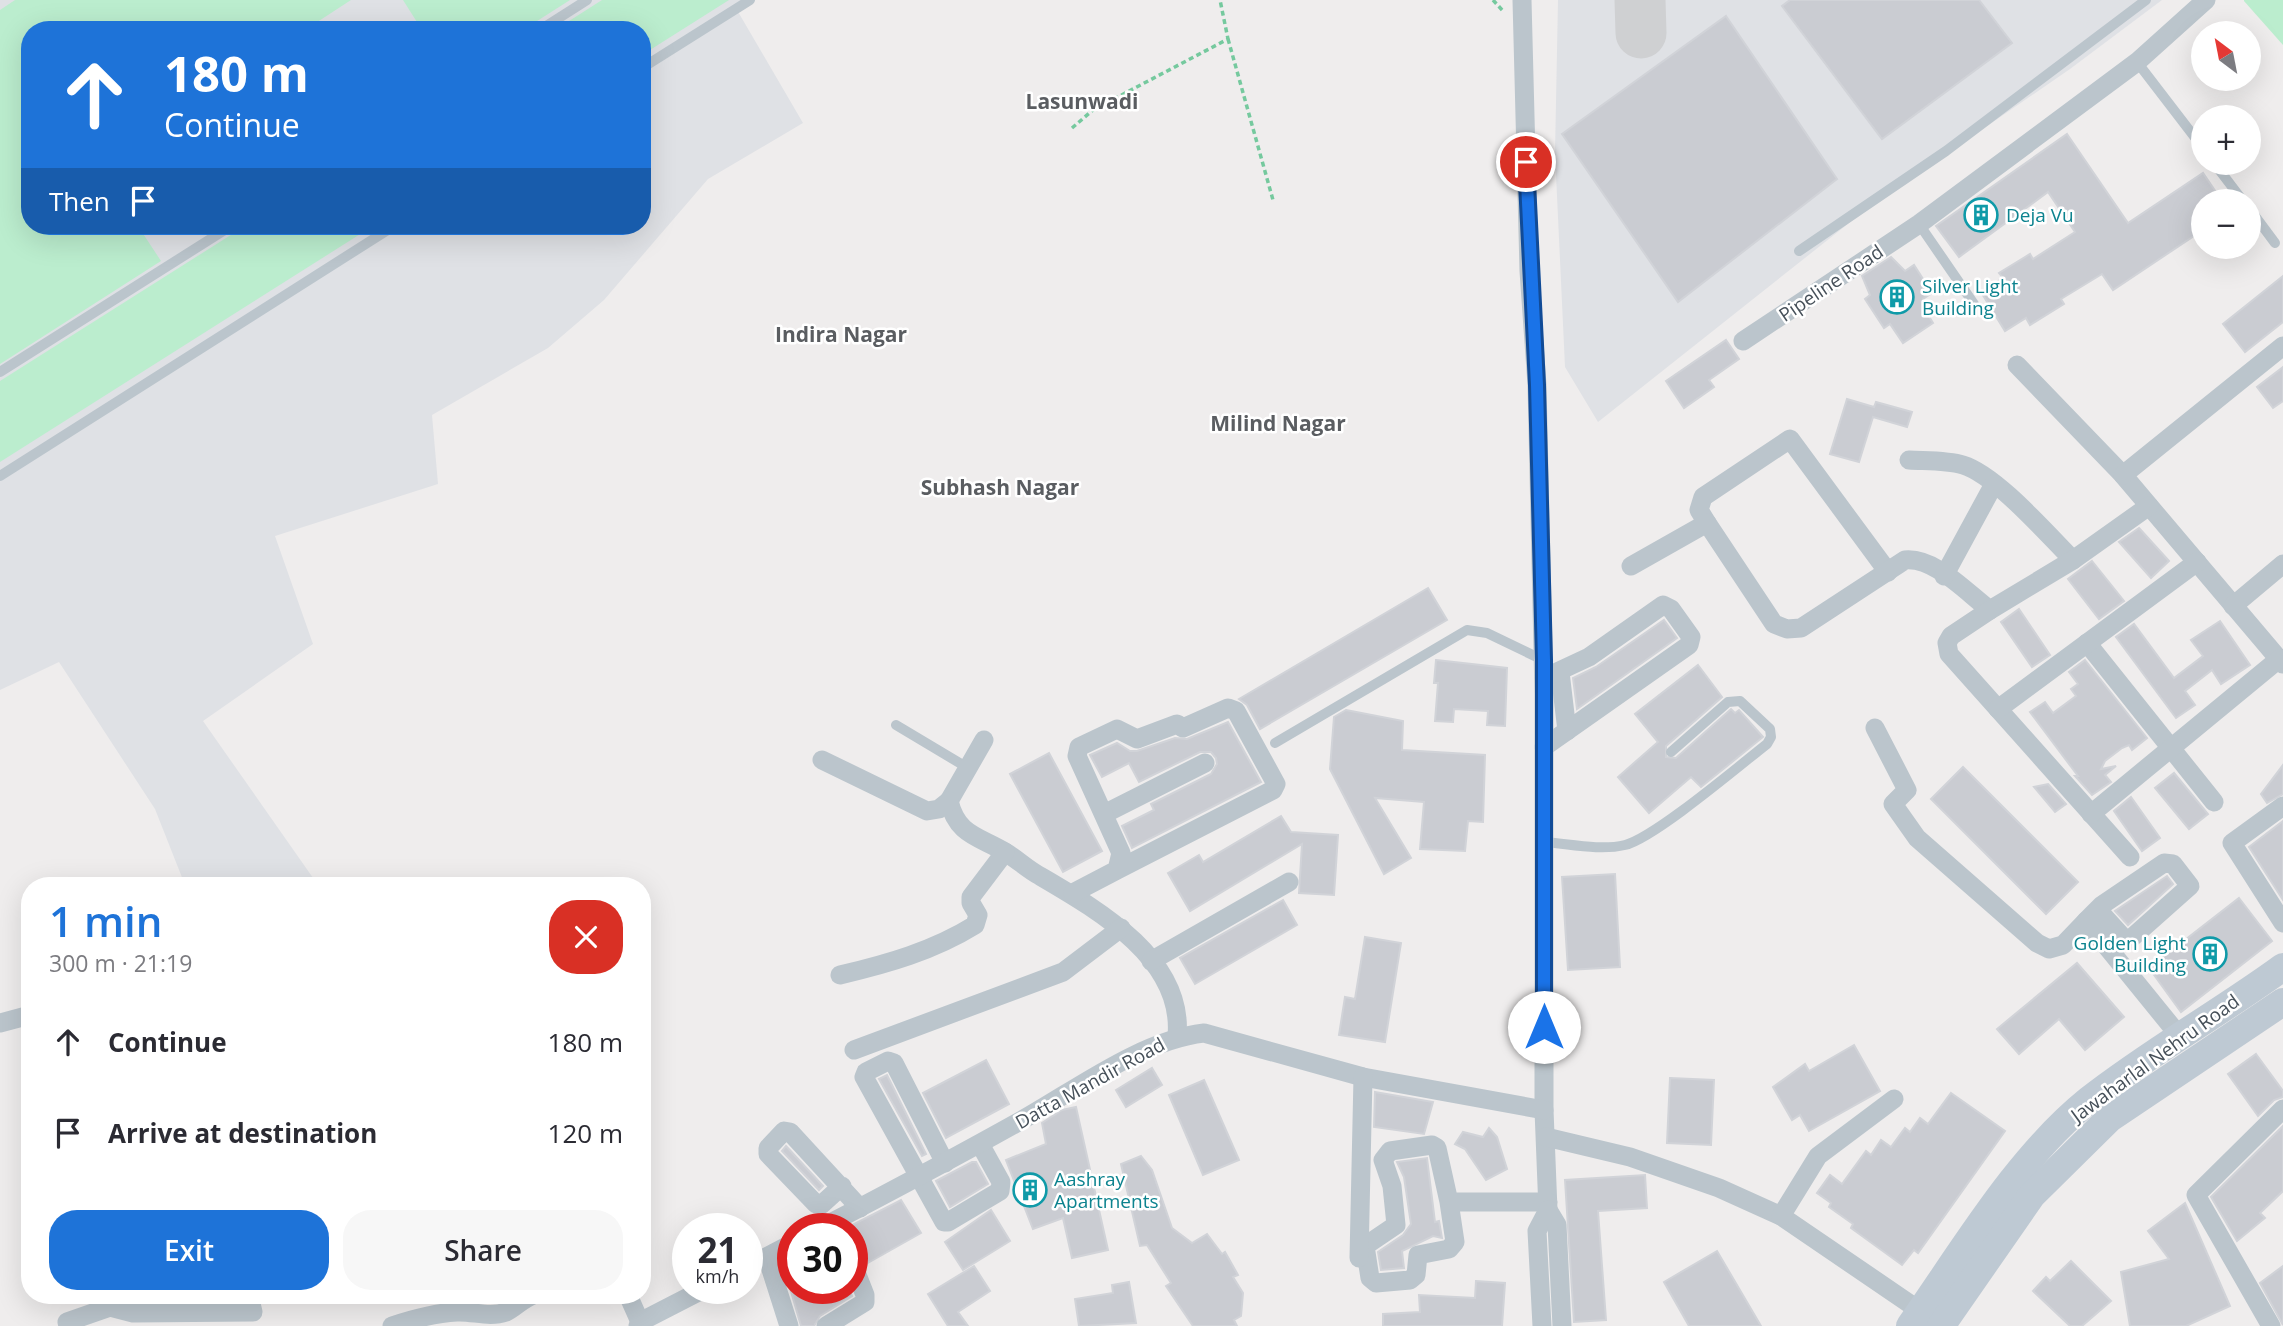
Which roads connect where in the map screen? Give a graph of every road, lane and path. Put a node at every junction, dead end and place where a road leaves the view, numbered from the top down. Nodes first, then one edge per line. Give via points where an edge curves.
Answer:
1 (587, 0) edge
2 (750, 0) edge
3 (1220, 0) edge
4 (1522, 0) edge
5 (2146, 0) edge
6 (2206, 0) edge
7 (554, 21) edge
8 (1228, 39) junction
9 (651, 62) edge
10 (2137, 62) junction
11 (1072, 128) dead end
12 (2191, 132) edge
13 (2223, 175) edge
14 (2235, 189) edge
15 (1273, 200) dead end
16 (1919, 224) junction
17 (2261, 224) edge
18 (217, 235) edge
19 (380, 235) edge
20 (2275, 243) dead end
21 (1800, 251) dead end
22 (1974, 304) dead end
23 (1742, 341) dead end
24 (2283, 346) edge
25 (2017, 365) dead end
26 (0, 372) edge
27 (1909, 460) dead end
28 (0, 475) edge
29 (2123, 475) junction
30 (1994, 484) junction
31 (2148, 506) junction
32 (1707, 523) junction
33 (2073, 560) junction
34 (2197, 562) junction
35 (2283, 564) edge
36 (1631, 566) dead end
37 (1888, 572) junction
38 (1944, 576) junction
39 (2233, 606) junction
40 (1990, 610) junction
41 (2087, 643) junction
42 (2281, 661) edge
43 (1550, 678) junction
44 (1998, 709) junction
45 (896, 725) dead end
46 (1875, 729) dead end
47 (1567, 731) junction
48 (984, 740) dead end
49 (1275, 744) dead end
50 (1544, 747) junction
51 (2171, 748) junction
52 (1671, 752) dead end
53 (822, 760) dead end
54 (1205, 763) dead end
55 (968, 768) junction
56 (949, 801) junction
57 (2214, 802) dead end
58 (2283, 806) edge
59 (1104, 814) junction
60 (2091, 814) junction
61 (1544, 842) junction
62 (1005, 852) junction
63 (2130, 857) dead end
64 (1117, 870) junction
65 (1289, 882) dead end
66 (1073, 893) junction
67 (2092, 916) junction
68 (2283, 923) edge
69 (1121, 928) junction
70 (1151, 961) junction
71 (840, 975) dead end
72 (2279, 978) edge
73 (2283, 1002) edge
74 (21, 1017) edge
75 (0, 1023) edge
76 (1177, 1036) junction
77 (2181, 1038) junction
78 (854, 1050) dead end
79 (1363, 1077) junction
80 (1894, 1099) dead end
81 (2283, 1109) edge
82 (1544, 1110) junction
83 (1546, 1137) junction
84 (980, 1144) junction
85 (942, 1156) junction
86 (915, 1171) junction
87 (842, 1186) dead end
88 (1449, 1202) junction
89 (1548, 1206) junction
90 (860, 1208) junction
91 (850, 1213) edge
92 (1781, 1216) junction
93 (763, 1277) edge
94 (1359, 1282) dead end
95 (103, 1304) edge
96 (115, 1304) edge
97 (515, 1304) edge
98 (631, 1304) edge
99 (676, 1304) edge
100 (787, 1304) edge
101 (862, 1304) edge
102 (252, 1311) edge
103 (1928, 1322) edge
104 (639, 1324) edge
105 (68, 1326) edge
106 (392, 1326) edge
107 (780, 1326) edge
108 (789, 1326) edge
109 (826, 1326) edge
110 (1542, 1326) edge
111 (1562, 1326) edge
112 (2271, 1326) edge

1 - 7 lane
2 - 9 lane
3 - 8 path
4 - 43 street via 1528,233
5 - 21 lane via 1945,151
6 - 10 street, Pipeline Road
8 - 11 path via 1093,110
8 - 15 path
10 - 12 lane
10 - 16 street, Pipeline Road
13 - 14 lane
16 - 22 lane
16 - 23 street, Pipeline Road
17 - 20 lane
18 - 26 lane
19 - 28 lane
24 - 29 street
25 - 29 street
27 - 30 street via 1961,464
29 - 31 street
30 - 33 street
30 - 38 street
31 - 33 street
31 - 34 street
32 - 36 street
32 - 37 street via 1774,624 1787,629 1801,628
32 - 37 street via 1699,510 1703,497 1790,439
33 - 40 street
34 - 39 street
34 - 41 street
35 - 39 street
37 - 38 street via 1916,559
38 - 40 street
39 - 42 street
40 - 44 street via 1947,643 1954,660
41 - 44 street
41 - 51 street
42 - 51 street
43 - 47 street
43 - 47 street via 1589,657 1663,605 1691,637 1689,645
43 - 49 lane via 1486,633 1467,630
43 - 50 street
44 - 60 street
45 - 55 lane
46 - 67 street via 1907,790 1893,804 1917,838 2037,943 2049,949 2063,945
47 - 50 street
48 - 55 street
50 - 61 street
51 - 57 street
51 - 60 street
52 - 61 lane via 1728,702 1740,701 1770,729 1767,744 1629,844
53 - 56 street via 927,811
54 - 59 street
55 - 56 street
56 - 62 street via 959,827
58 - 68 street via 2232,843
59 - 64 street via 1121,853
59 - 64 street via 1077,756 1079,747 1117,729 1137,739 1228,708 1236,712 1276,784 1273,790
60 - 63 street
61 - 82 street
62 - 66 street
62 - 71 street via 971,897 978,915 975,925 895,962
64 - 66 street
65 - 70 street
66 - 69 street
67 - 67 street via 2164,863 2173,864 2190,886 2127,942
67 - 77 street
69 - 70 street
69 - 78 street via 1063,972
70 - 76 street via 1167,982 1180,1012
72 - 77 main road, Jawaharlal Nehru Road
73 - 103 main road, Jawaharlal Nehru Road via 2110,1118 2032,1195
74 - 75 street
76 - 79 street, Datta Mandir Road via 1204,1033
76 - 84 street, Datta Mandir Road
77 - 103 main road, Jawaharlal Nehru Road via 2089,1100 2055,1132 2016,1178
79 - 82 street, Datta Mandir Road
79 - 94 street
80 - 92 street via 1818,1156
81 - 112 street via 2196,1195
82 - 83 street
83 - 89 street
83 - 92 street via 1630,1157 1719,1188
84 - 85 street, Datta Mandir Road
84 - 86 street via 1001,1182 1000,1191 948,1222
85 - 86 street, Datta Mandir Road
85 - 86 street via 894,1063 888,1061 866,1072 863,1077
86 - 90 street, Datta Mandir Road
87 - 90 street
88 - 88 street via 1455,1242 1449,1249 1418,1255 1416,1275 1410,1280 1376,1283 1370,1278 1365,1246 1396,1226 1385,1155 1432,1144 1437,1148
88 - 89 street
89 - 110 street via 1537,1231
89 - 111 street via 1557,1225
90 - 91 street, Datta Mandir Road
92 - 103 street
93 - 107 street
95 - 105 street via 67,1322
96 - 102 street via 133,1313
97 - 106 street via 507,1311 478,1316 447,1313
98 - 104 street
99 - 104 street
100 - 108 street
101 - 109 street

